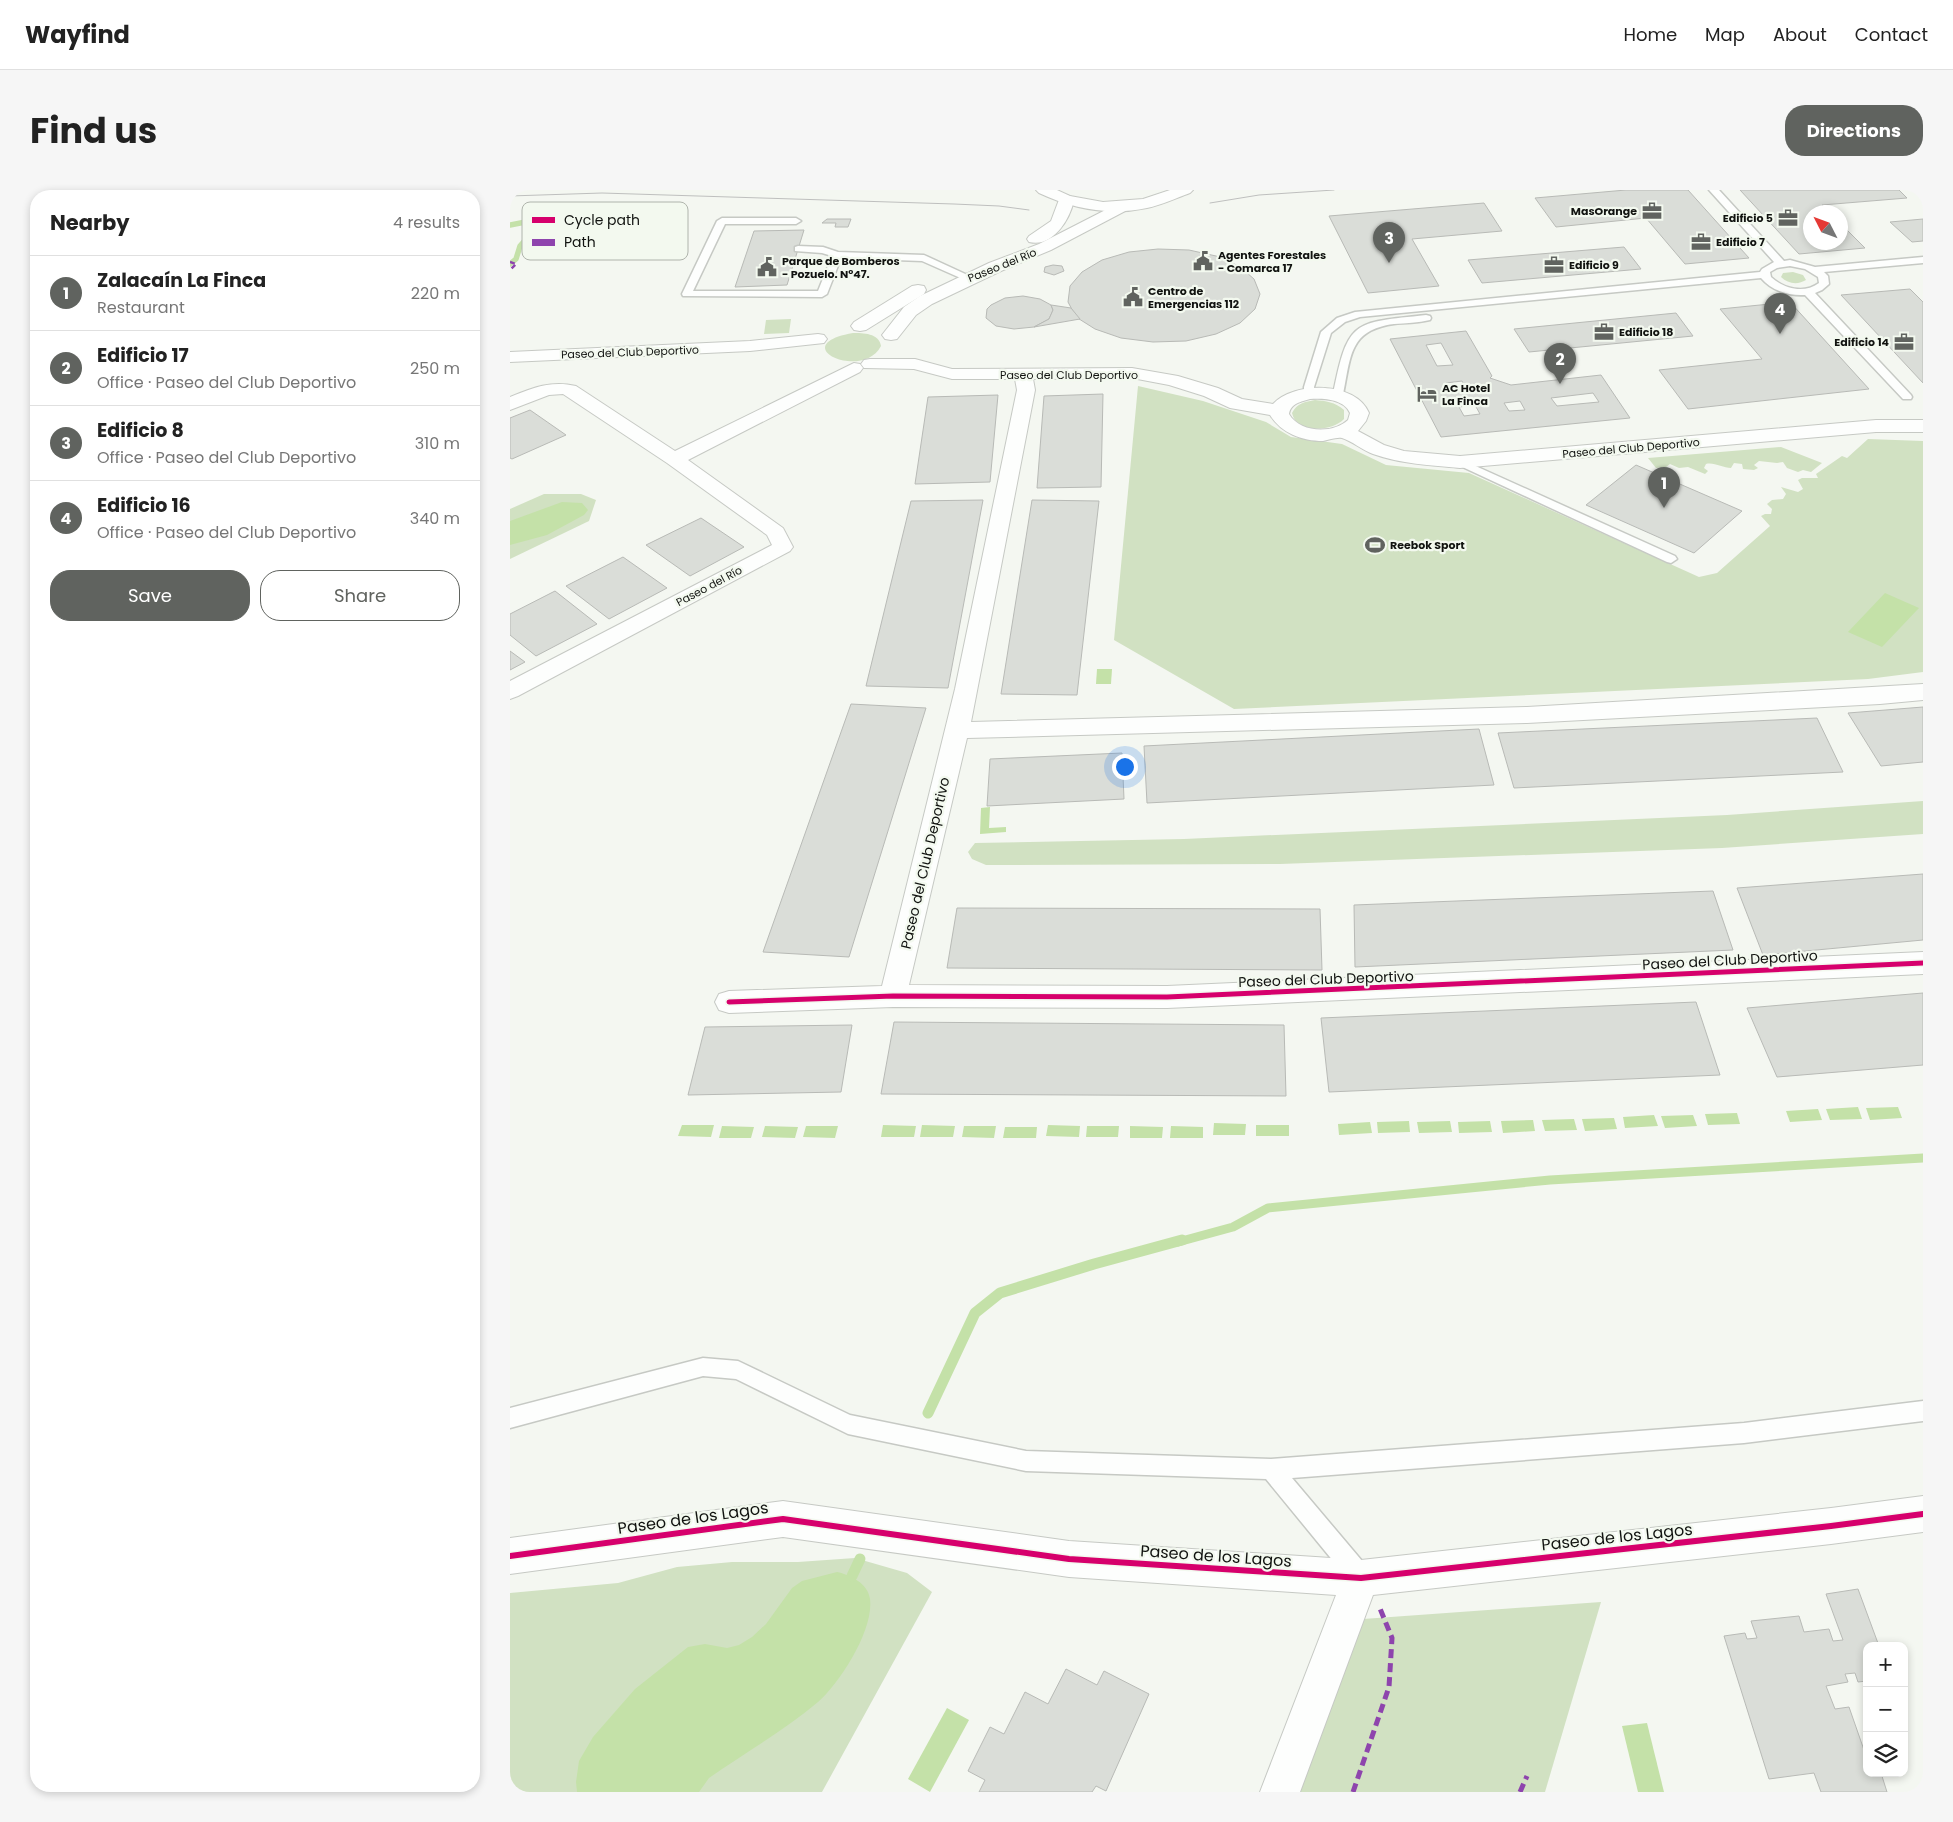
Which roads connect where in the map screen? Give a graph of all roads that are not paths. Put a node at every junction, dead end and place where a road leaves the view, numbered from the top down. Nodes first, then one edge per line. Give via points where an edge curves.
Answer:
1 (1046, 190) edge
2 (1182, 190) edge
3 (1714, 190) edge
4 (1066, 200) junction
5 (1123, 206) junction
6 (796, 221) dead end
7 (798, 249) dead end
8 (837, 255) junction
9 (1923, 260) edge
10 (1781, 264) junction
11 (1816, 270) junction
12 (1923, 270) edge
13 (962, 275) junction
14 (1764, 275) junction
15 (1824, 280) junction
16 (1773, 285) junction
17 (1807, 291) junction
18 (860, 326) junction
19 (830, 333) junction
20 (892, 341) junction
21 (750, 346) junction
22 (510, 357) edge
23 (818, 361) junction
24 (915, 364) junction
25 (862, 366) junction
26 (1024, 380) junction
27 (1309, 393) junction
28 (800, 396) junction
29 (1338, 396) junction
30 (1906, 397) dead end
31 (510, 404) edge
32 (1279, 411) junction
33 (1923, 426) edge
34 (1344, 432) junction
35 (674, 459) junction
36 (1460, 462) junction
37 (1671, 559) dead end
38 (510, 691) edge
39 (1923, 692) edge
40 (957, 730) junction
41 (1923, 963) edge
42 (893, 996) junction
43 (729, 1002) dead end
44 (1923, 1410) edge
45 (510, 1418) edge
46 (1271, 1468) junction
47 (1923, 1514) edge
48 (510, 1556) edge
49 (1361, 1578) junction
50 (1280, 1792) edge

1 - 4 main road
2 - 5 main road via 1164,198
3 - 10 lane
4 - 5 main road via 1103,207
4 - 13 main road, Paseo del Río via 1063,217 1053,229
5 - 13 main road, Paseo del Río via 1045,247
6 - 8 lane via 722,221 688,294 822,294
7 - 8 lane via 823,250
8 - 13 lane via 924,258
9 - 11 lane
10 - 11 lane via 1799,264
10 - 14 lane via 1768,268
11 - 15 lane
12 - 15 lane
13 - 18 main road, Paseo del Río via 919,289
13 - 20 main road, Paseo del Río via 910,311
14 - 16 lane
14 - 27 lane via 1359,314 1341,320 1326,332
15 - 17 lane via 1820,287
16 - 17 lane
16 - 29 lane via 1374,324 1353,339
17 - 30 lane
18 - 19 main road, Paseo del Club Deportivo
18 - 20 main road via 883,330
19 - 21 main road, Paseo del Club Deportivo
19 - 23 main road via 812,346 812,353
20 - 24 main road, Paseo del Club Deportivo
20 - 25 main road, Paseo del Río via 886,356
21 - 22 main road, Paseo del Club Deportivo
21 - 23 main road, Paseo del Club Deportivo via 786,350
23 - 25 main road, Paseo del Club Deportivo
23 - 28 main road via 820,379
24 - 25 main road, Paseo del Club Deportivo
24 - 26 main road, Paseo del Club Deportivo via 952,374
25 - 28 main road
26 - 32 main road, Paseo del Club Deportivo via 1132,373 1172,380 1237,404
26 - 40 main road, Paseo del Club Deportivo
27 - 29 main road
27 - 32 main road via 1289,399
28 - 35 main road
29 - 34 main road via 1356,406 1359,413 1358,420
31 - 35 main road, Paseo del Río via 559,386
32 - 34 main road via 1285,425 1294,430 1318,436
33 - 36 main road, Paseo del Club Deportivo via 1876,426
34 - 36 main road, Paseo del Club Deportivo via 1377,449 1402,457
35 - 38 main road, Paseo del Río via 776,532 783,547
36 - 37 lane
39 - 40 main road via 1527,715
40 - 42 main road, Paseo del Club Deportivo
41 - 42 main road, Paseo del Club Deportivo via 1167,997
42 - 43 main road, Paseo del Club Deportivo
44 - 46 lane via 1744,1433
45 - 46 lane via 703,1367 738,1370 848,1424 1026,1461
46 - 49 lane
47 - 49 main road, Paseo de los Lagos
48 - 49 main road, Paseo de los Lagos via 783,1519 1068,1559
49 - 50 main road

